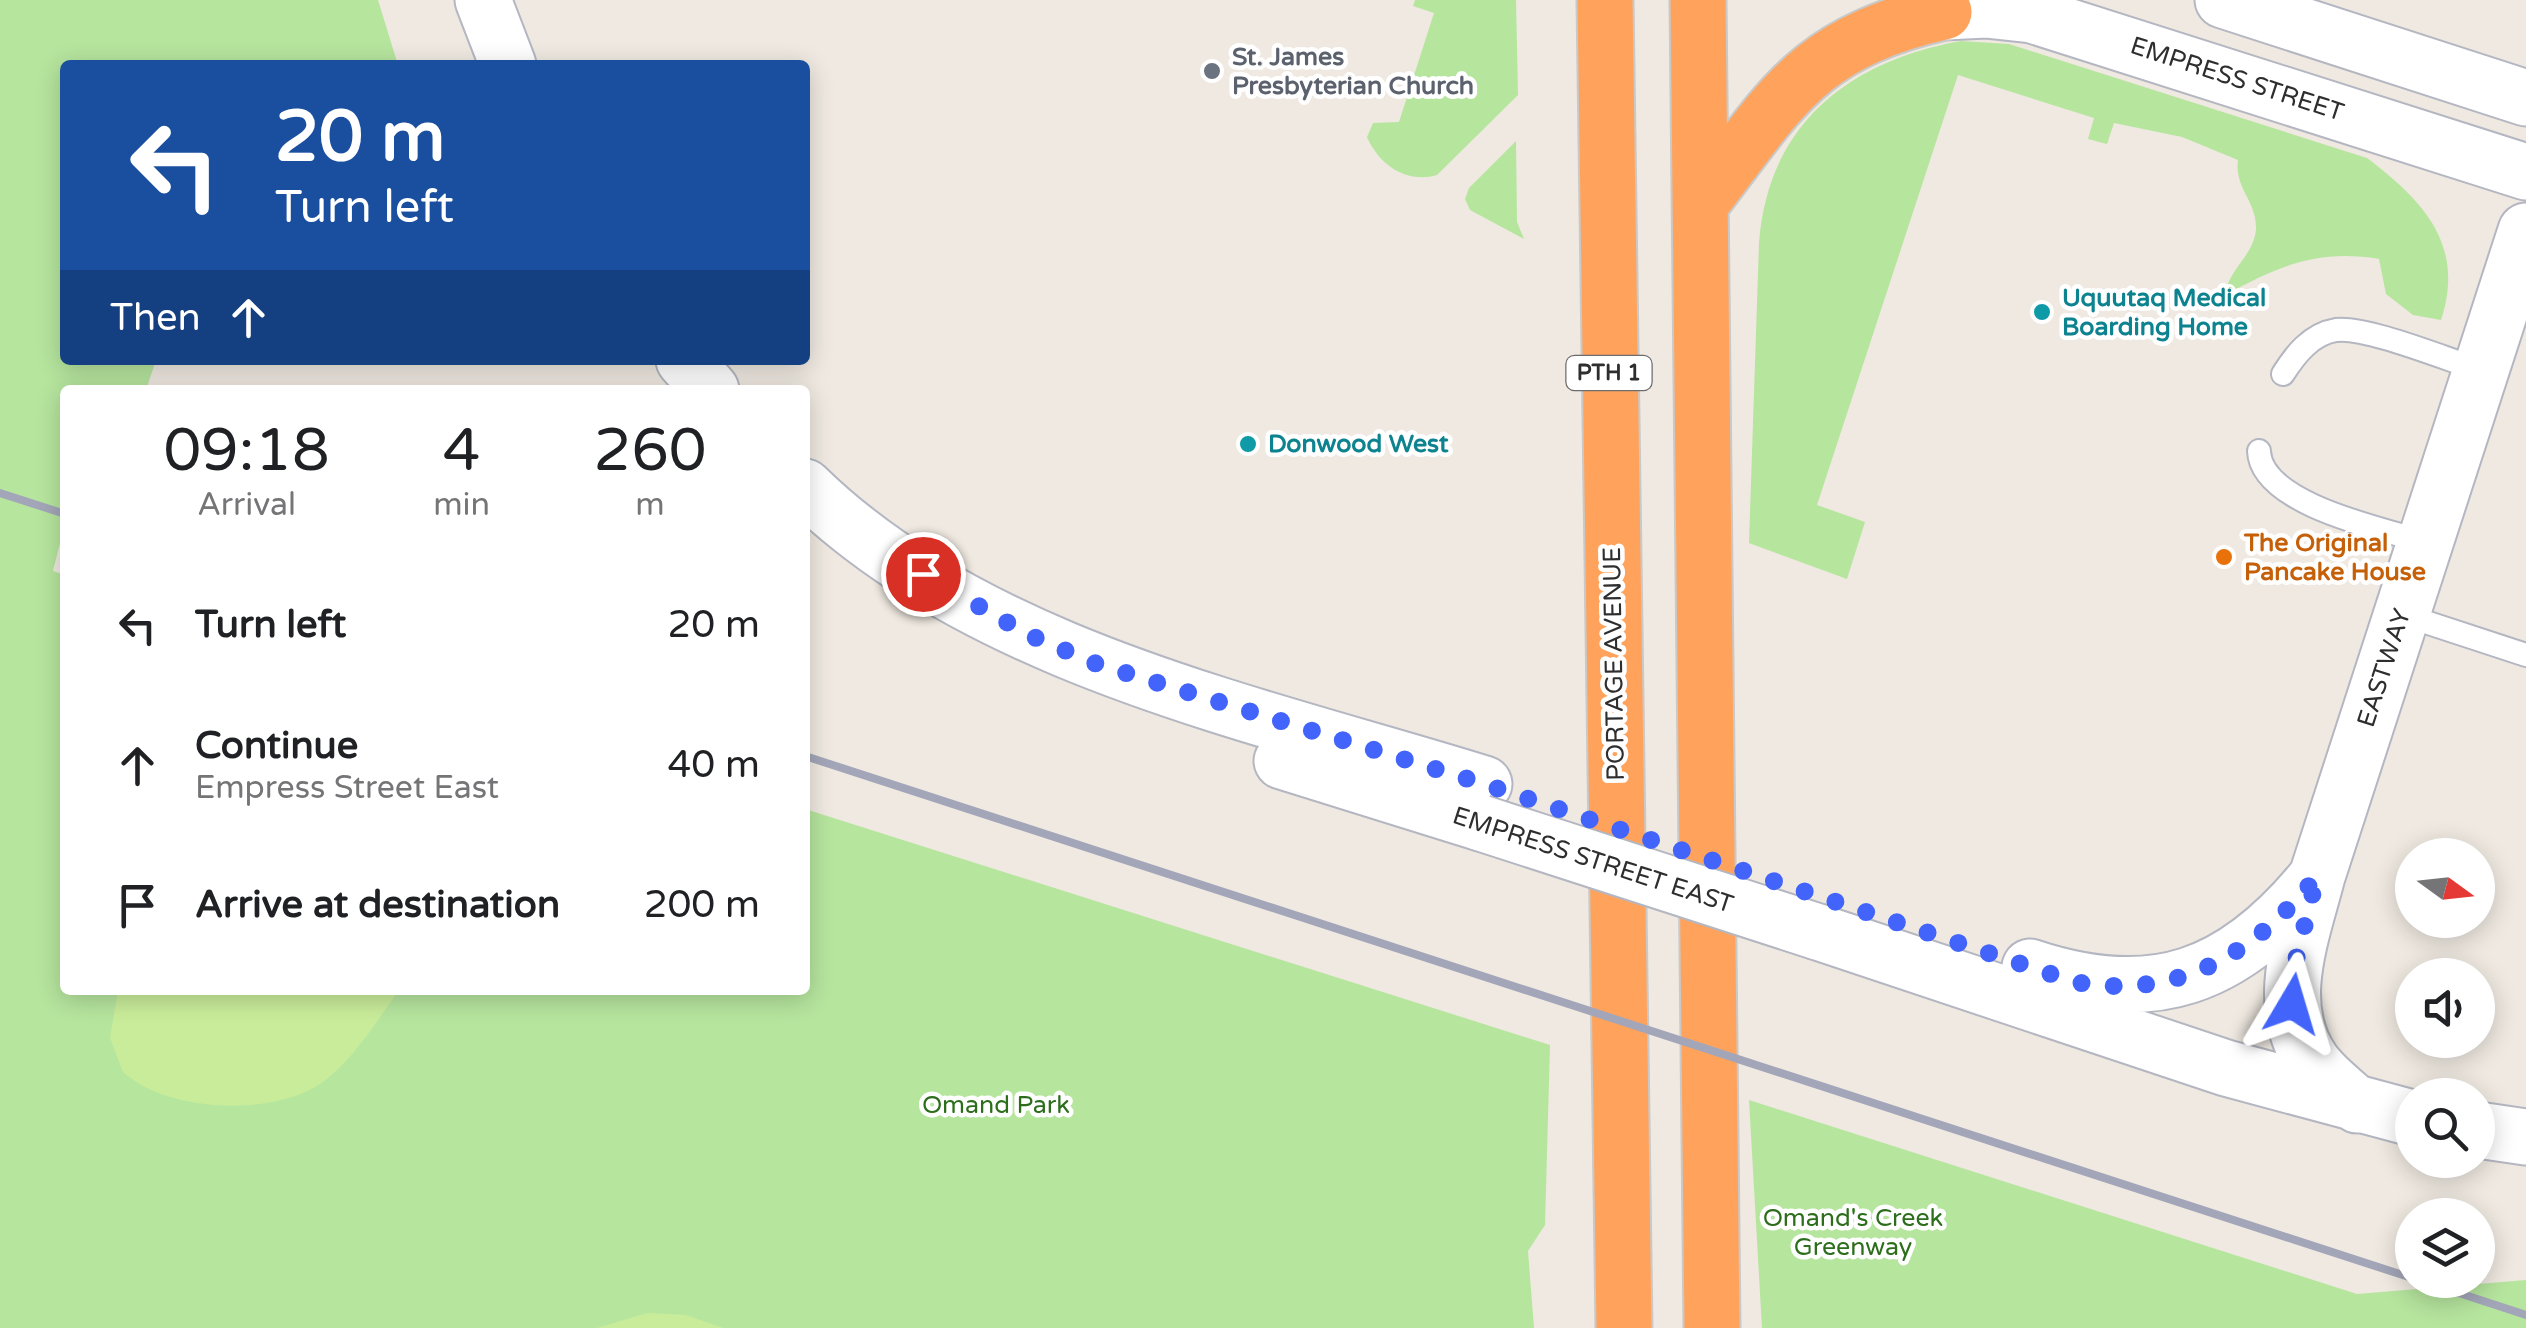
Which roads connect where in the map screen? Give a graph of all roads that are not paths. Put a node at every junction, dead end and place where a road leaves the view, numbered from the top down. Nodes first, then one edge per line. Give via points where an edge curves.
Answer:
1 (444, 0) edge
2 (483, 0) edge
3 (1606, 0) edge
4 (1698, 0) edge
5 (2223, 0) edge
6 (1944, 12) joint
7 (466, 60) edge
8 (506, 60) edge
9 (2526, 98) edge
10 (2526, 172) edge
11 (1702, 202) junction
12 (2526, 231) edge
13 (646, 365) edge
14 (688, 365) edge
15 (2481, 370) junction
16 (2283, 374) dead end
17 (662, 385) edge
18 (706, 385) edge
19 (2259, 452) dead end
20 (810, 491) edge
21 (810, 535) edge
22 (2425, 542) junction
23 (2402, 614) junction
24 (2526, 655) edge
25 (1483, 804) junction
26 (2317, 876) junction
27 (1816, 914) junction
28 (2357, 1106) junction
29 (2395, 1114) edge
30 (2495, 1132) edge
31 (2526, 1137) edge
32 (1624, 1328) edge
33 (1712, 1328) edge

1 - 7 main road
2 - 8 main road
3 - 32 highway, PORTAGE AVENUE / PTH 1
4 - 11 highway
5 - 9 main road
6 - 10 main road, EMPRESS STREET via 2032,15
6 - 11 highway via 1858,38 1820,62 1787,92
11 - 33 highway
12 - 15 main road, EASTWAY
13 - 17 main road
14 - 18 main road
15 - 16 lane via 2336,330 2312,340
15 - 22 main road, EASTWAY
19 - 22 lane via 2266,477 2279,488
20 - 25 main road, EMPRESS STREET EAST via 893,556 1046,642
21 - 25 main road, EMPRESS STREET EAST via 951,631 1074,691
22 - 23 main road, EASTWAY
23 - 24 lane
23 - 26 main road, EASTWAY
25 - 27 main road, EMPRESS STREET EAST, bridge
26 - 27 main road, EMPRESS STREET EAST via 2283,918 2212,966 2153,984 2115,987
26 - 28 main road, EASTWAY via 2294,968 2294,1015 2313,1062
27 - 28 main road, EMPRESS STREET EAST via 2226,1068
28 - 29 main road, EMPRESS STREET EAST
30 - 31 main road

